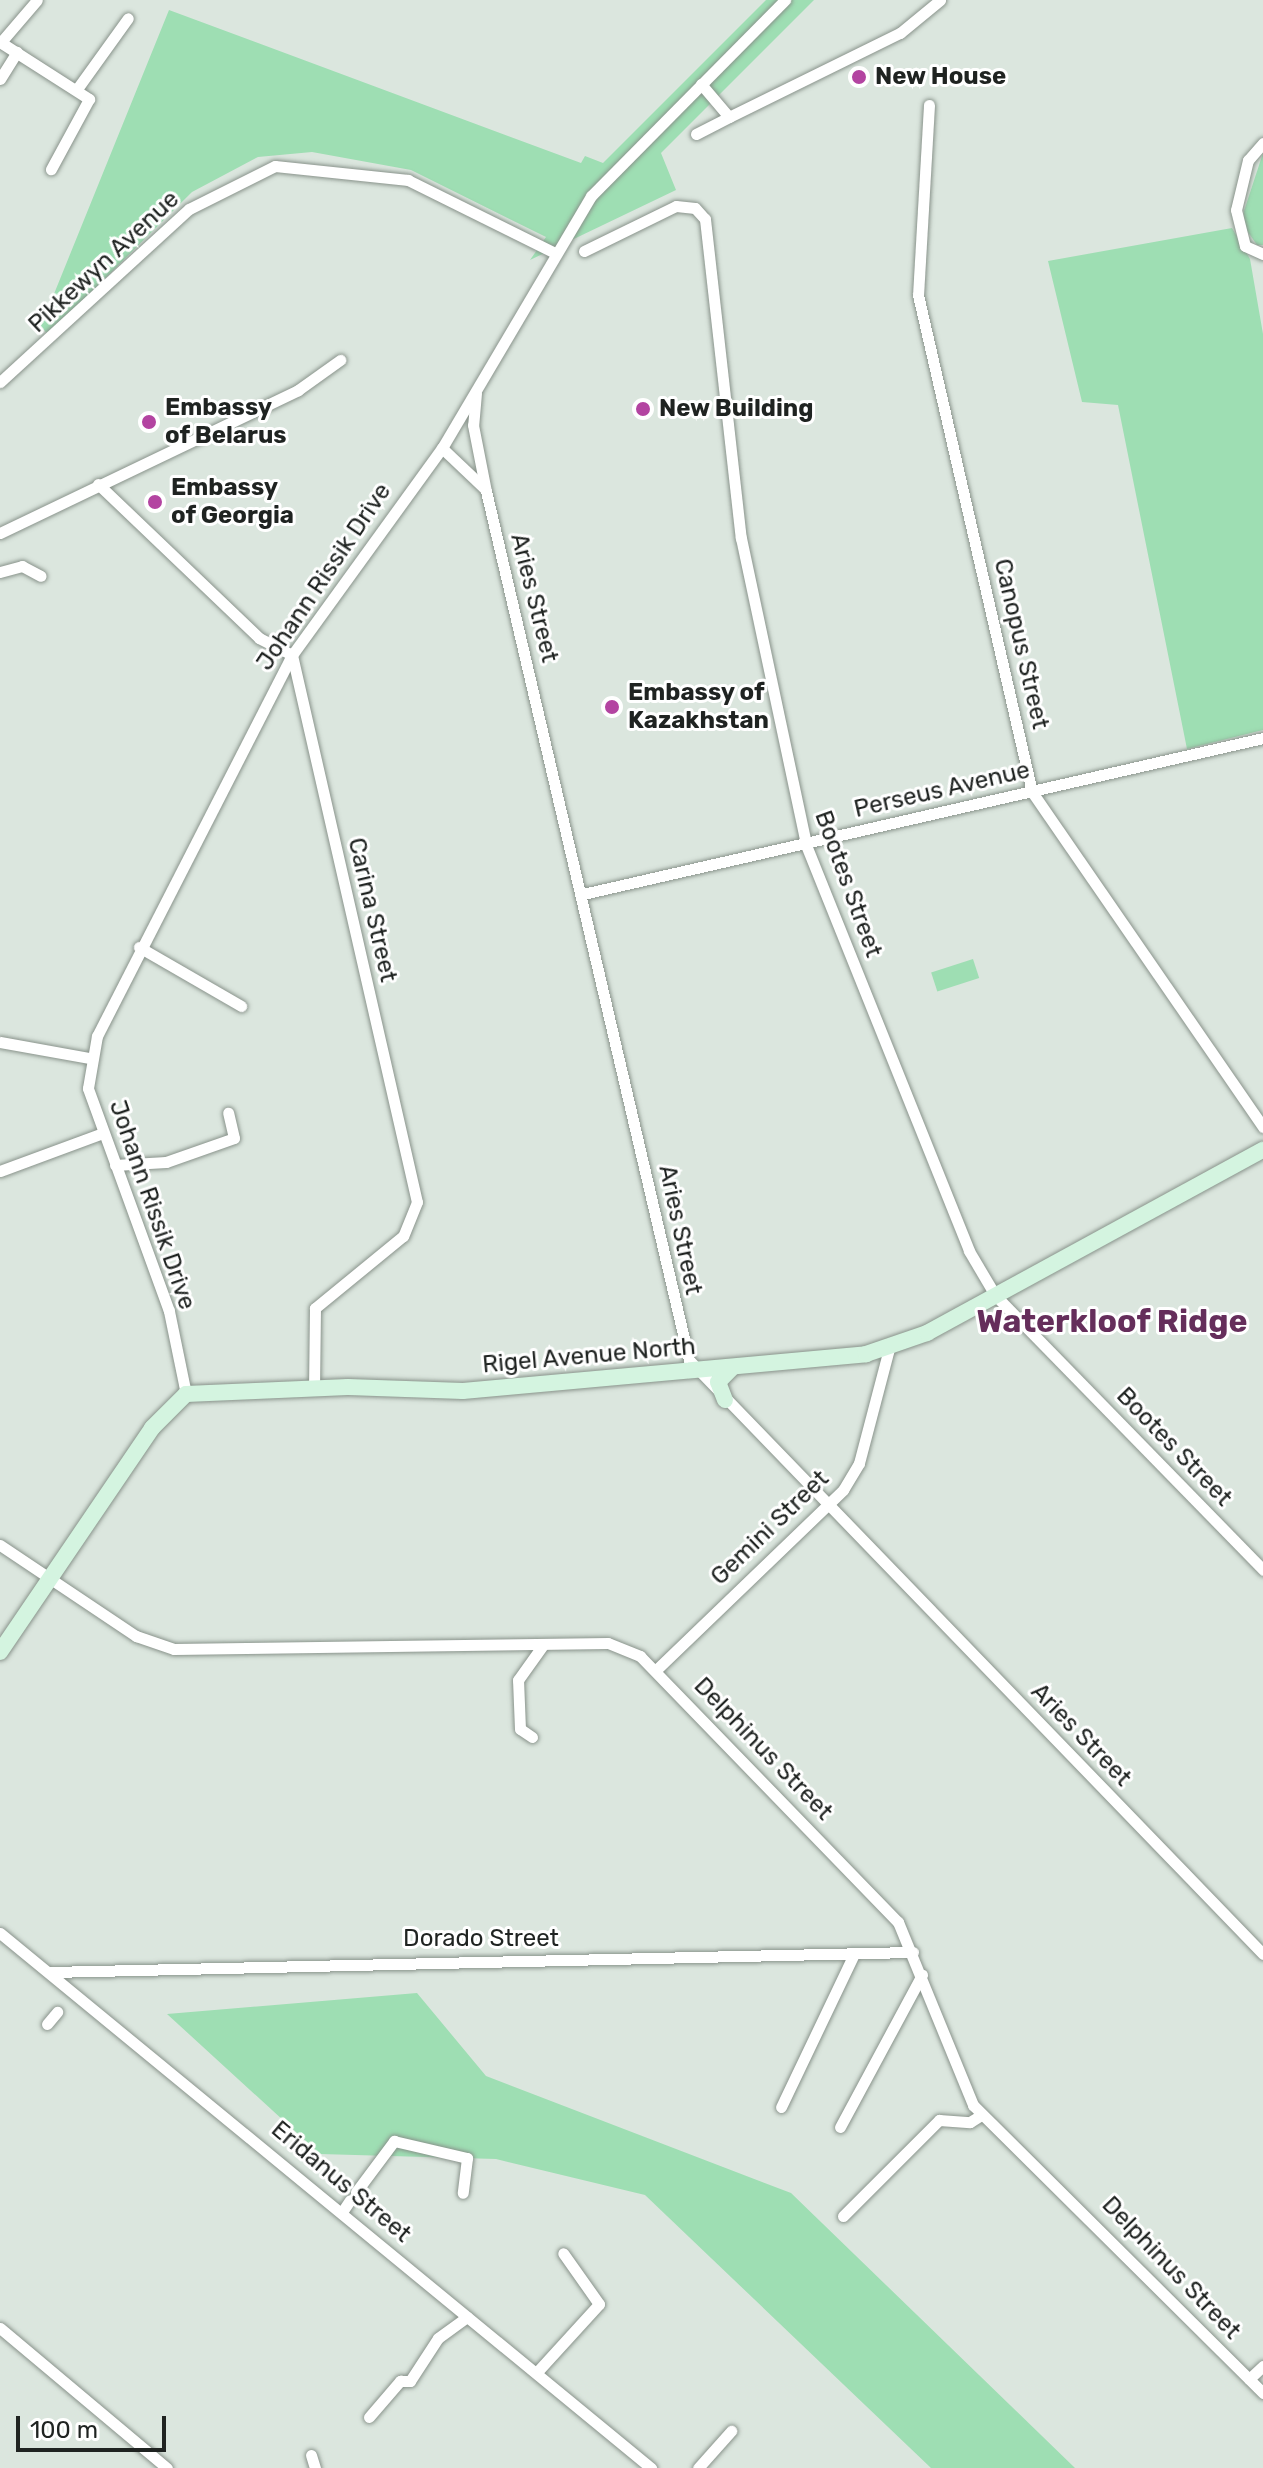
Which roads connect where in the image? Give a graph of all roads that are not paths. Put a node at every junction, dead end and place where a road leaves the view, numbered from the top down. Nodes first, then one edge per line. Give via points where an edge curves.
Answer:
1 (37, 0) edge
2 (785, 0) edge
3 (940, 0) edge
4 (128, 18) dead end
5 (0, 42) edge
6 (17, 52) junction
7 (0, 79) edge
8 (701, 84) junction
9 (77, 89) junction
10 (929, 105) dead end
11 (729, 117) junction
12 (696, 134) dead end
13 (1263, 143) edge
14 (51, 169) dead end
15 (584, 251) dead end
16 (555, 253) junction
17 (1263, 254) edge
18 (340, 360) dead end
19 (0, 382) edge
20 (476, 393) junction
21 (442, 448) junction
22 (98, 484) junction
23 (486, 491) junction
24 (0, 533) edge
25 (0, 572) edge
26 (41, 576) dead end
27 (292, 655) junction
28 (1263, 738) edge
29 (1032, 792) junction
30 (806, 845) junction
31 (583, 894) junction
32 (139, 947) junction
33 (241, 1006) dead end
34 (0, 1042) edge
35 (89, 1058) junction
36 (228, 1113) dead end
37 (1263, 1127) edge
38 (103, 1133) junction
39 (1263, 1140) edge
40 (1263, 1150) edge
41 (115, 1165) junction
42 (0, 1171) edge
43 (1186, 1188) junction
44 (995, 1295) junction
45 (889, 1349) junction
46 (733, 1367) junction
47 (695, 1370) junction
48 (314, 1387) junction
49 (186, 1394) junction
50 (725, 1400) junction
51 (827, 1505) junction
52 (0, 1545) edge
53 (1263, 1570) edge
54 (51, 1580) junction
55 (543, 1645) junction
56 (0, 1652) edge
57 (656, 1670) junction
58 (532, 1737) dead end
59 (0, 1933) edge
60 (913, 1952) junction
61 (854, 1954) junction
62 (1263, 1954) edge
63 (50, 1972) junction
64 (922, 1975) junction
65 (57, 2012) dead end
66 (47, 2024) dead end
67 (781, 2107) dead end
68 (981, 2115) junction
69 (840, 2127) dead end
70 (463, 2193) dead end
71 (342, 2212) junction
72 (843, 2216) dead end
73 (563, 2253) dead end
74 (467, 2317) junction
75 (0, 2328) edge
76 (1263, 2366) edge
77 (537, 2372) junction
78 (1249, 2379) junction
79 (1263, 2393) edge
80 (369, 2417) dead end
81 (731, 2431) dead end
82 (311, 2455) dead end
83 (167, 2468) edge
84 (315, 2468) edge
85 (651, 2468) edge
86 (698, 2468) edge

1 - 5 street
2 - 8 street, Johann Rissik Drive
3 - 11 street via 900,33
4 - 9 street
5 - 6 street
6 - 7 street
6 - 9 street
8 - 11 street
8 - 16 street, Johann Rissik Drive via 602,182
9 - 14 street via 88,105
10 - 29 street, Canopus Street via 918,295
11 - 12 street
13 - 17 street via 1248,160 1236,210 1245,246
15 - 30 street, Bootes Street via 676,206 695,208 705,219 741,538
16 - 19 street, Pikkewyn Avenue via 408,180 275,166 189,209
16 - 20 street, Johann Rissik Drive
18 - 22 street via 298,390
20 - 21 street, Johann Rissik Drive
20 - 23 street, Aries Street via 473,425
21 - 23 street
21 - 27 street, Johann Rissik Drive
22 - 24 street
22 - 27 street via 259,638
23 - 31 street, Aries Street
25 - 26 street via 22,566
27 - 32 street, Johann Rissik Drive
27 - 48 street, Carina Street via 417,1213 403,1236 315,1308
28 - 29 street, Perseus Avenue
29 - 30 street, Perseus Avenue
29 - 37 street, Canopus Street
30 - 31 street, Perseus Avenue
30 - 44 street, Bootes Street via 969,1251
31 - 47 street, Aries Street via 684,1347
32 - 33 street
32 - 35 street, Johann Rissik Drive
34 - 35 street
35 - 38 street, Johann Rissik Drive via 88,1088
36 - 41 street via 234,1138 166,1162
38 - 41 street, Johann Rissik Drive
38 - 42 street
39 - 43 main road, Rigel Avenue North
40 - 43 main road, Rigel Avenue North
41 - 49 street, Johann Rissik Drive via 169,1311
43 - 44 main road, Rigel Avenue North
44 - 45 main road, Rigel Avenue North
44 - 53 street, Bootes Street
45 - 46 main road, Rigel Avenue North
45 - 51 street, Gemini Street via 859,1463
46 - 47 main road, Rigel Avenue North
46 - 50 main road via 718,1382
47 - 48 main road, Rigel Avenue North via 463,1391
47 - 50 street, Aries Street
48 - 49 main road, Rigel Avenue North
49 - 54 main road via 152,1428
50 - 51 street, Aries Street
51 - 57 street, Gemini Street
51 - 62 street, Aries Street
52 - 54 street, Delphinus Street
54 - 55 street, Delphinus Street via 146,1642 174,1649
54 - 56 main road
55 - 57 street, Delphinus Street via 608,1643
55 - 58 street via 518,1680 520,1729
57 - 60 street, Delphinus Street via 887,1908
59 - 63 street, Eridanus Street
60 - 61 street, Dorado Street
60 - 64 street, Delphinus Street
61 - 63 street, Dorado Street
61 - 67 street
63 - 71 street, Eridanus Street
64 - 68 street, Delphinus Street via 958,2082
64 - 69 street
65 - 66 street
68 - 72 street via 964,2122 944,2116
68 - 78 street, Delphinus Street
70 - 71 street via 467,2158 397,2141
71 - 74 street, Eridanus Street
73 - 77 street via 599,2304
74 - 77 street, Eridanus Street
74 - 80 street via 438,2338 410,2381 400,2381
75 - 83 street
76 - 78 street
77 - 85 street, Eridanus Street
78 - 79 street, Delphinus Street
81 - 86 street
82 - 84 street

